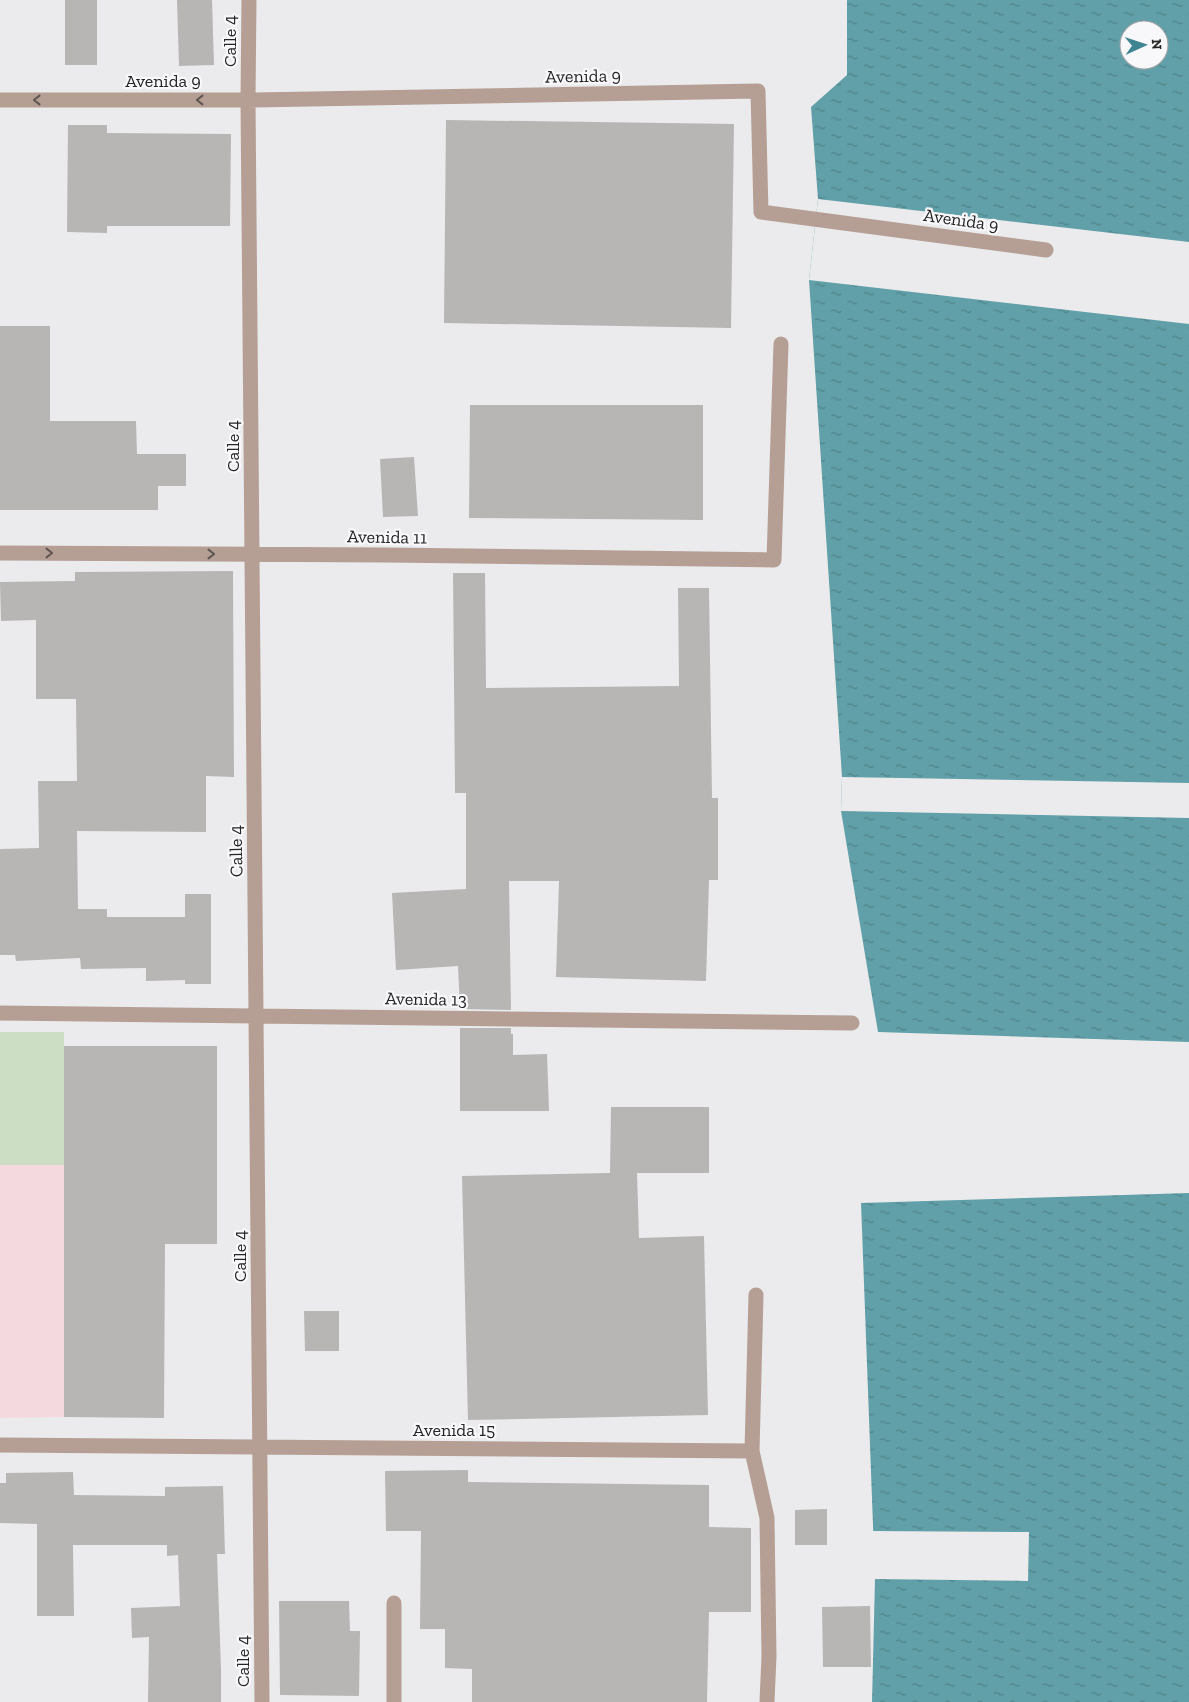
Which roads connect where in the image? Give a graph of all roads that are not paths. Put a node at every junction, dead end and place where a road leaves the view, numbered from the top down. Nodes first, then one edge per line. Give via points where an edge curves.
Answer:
1 (249, 0) edge
2 (0, 100) edge
3 (248, 100) junction
4 (1046, 250) dead end
5 (781, 344) dead end
6 (0, 553) edge
7 (252, 554) junction
8 (0, 1013) edge
9 (257, 1016) junction
10 (852, 1023) dead end
11 (756, 1295) dead end
12 (0, 1445) edge
13 (260, 1447) junction
14 (752, 1451) junction
15 (394, 1603) dead end
16 (262, 1702) edge
17 (394, 1702) edge
18 (767, 1702) edge

1 - 3 street, Calle 4
3 -> 2 street, Avenida 9
3 - 4 street, Avenida 9 via 758,92 761,212
3 - 7 street, Calle 4
5 - 7 street, Avenida 11 via 774,560
6 -> 7 street, Avenida 11
7 - 9 street, Calle 4
8 - 9 street, Avenida 13
9 - 10 street, Avenida 13
9 - 13 street, Calle 4
11 - 14 street
12 - 13 street, Avenida 15
13 - 14 street, Avenida 15
13 - 16 street, Calle 4
14 - 18 street via 767,1518
15 - 17 street

